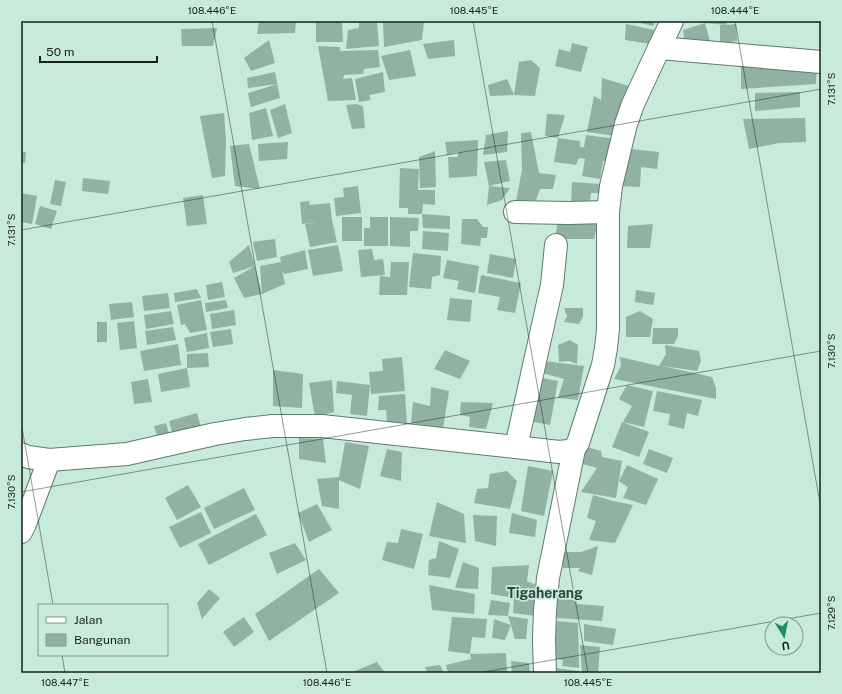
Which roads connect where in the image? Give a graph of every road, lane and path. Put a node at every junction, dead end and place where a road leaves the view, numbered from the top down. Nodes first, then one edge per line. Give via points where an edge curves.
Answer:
1 (672, 21) edge
2 (659, 48) junction
3 (821, 62) edge
4 (514, 212) dead end
5 (608, 212) junction
6 (556, 245) dead end
7 (516, 447) junction
8 (574, 449) junction
9 (21, 454) edge
10 (49, 460) junction
11 (21, 532) edge
12 (545, 673) edge

1 - 2 street
2 - 3 street
2 - 5 street via 626,124 611,186
4 - 5 street
5 - 8 street via 606,348 578,443
6 - 7 street via 552,285
7 - 8 street via 559,452
7 - 10 street via 322,426 274,426 215,434 127,454
8 - 12 street via 548,578
9 - 10 street
10 - 11 street

